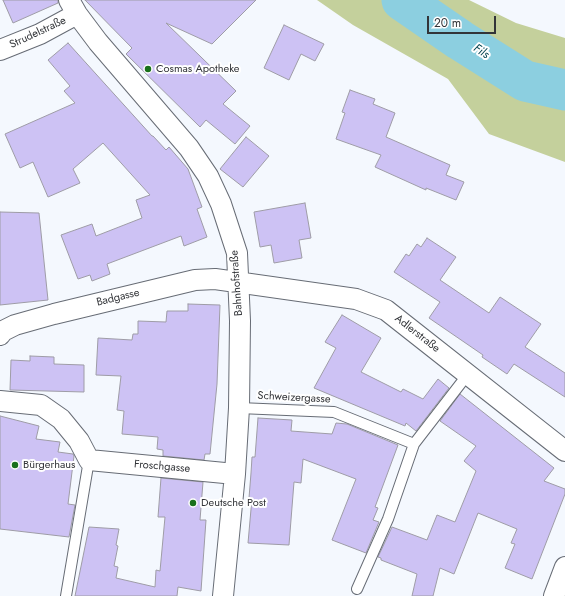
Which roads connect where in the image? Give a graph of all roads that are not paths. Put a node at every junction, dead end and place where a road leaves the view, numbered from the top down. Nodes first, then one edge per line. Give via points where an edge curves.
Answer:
1 (73, 7) edge
2 (0, 50) edge
3 (239, 283) junction
4 (0, 335) edge
5 (468, 374) junction
6 (0, 401) edge
7 (239, 408) junction
8 (414, 444) junction
9 (565, 451) edge
10 (89, 460) junction
11 (235, 474) junction
12 (565, 566) edge
13 (357, 589) dead end
14 (66, 596) edge
15 (223, 596) edge
16 (554, 596) edge

1 - 2 street, Strudelstraße via 40,34
1 - 3 street, Bahnhofstraße via 98,42 189,148 208,176 221,204 237,253
3 - 4 street, Badgasse via 215,279 195,280 28,321 15,325
3 - 5 street, Adlerstraße via 356,299 386,310
3 - 7 street, Bahnhofstraße
5 - 8 lane
5 - 9 street, Adlerstraße
6 - 10 street via 41,406 61,419 79,441
7 - 8 lane, Schweizergasse via 334,412
7 - 11 street, Bahnhofstraße
8 - 13 lane via 388,519
10 - 11 street, Froschgasse
10 - 14 lane
11 - 15 street, Bahnhofstraße
12 - 16 street

